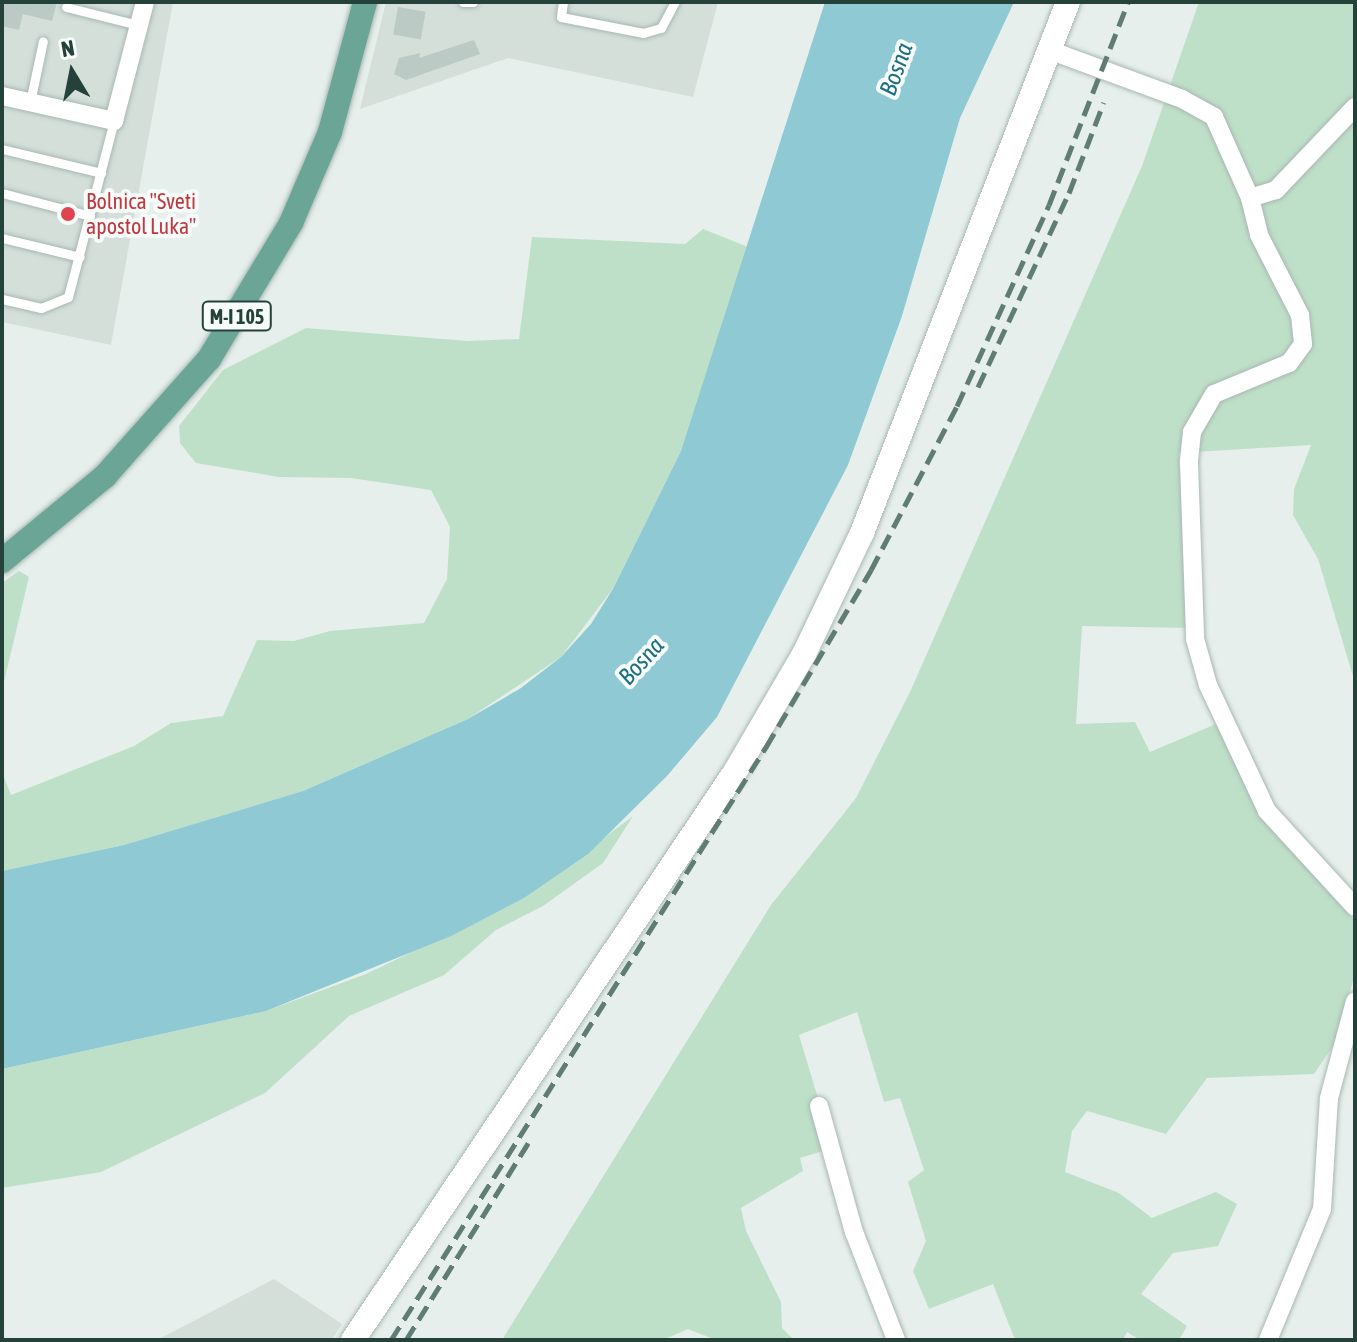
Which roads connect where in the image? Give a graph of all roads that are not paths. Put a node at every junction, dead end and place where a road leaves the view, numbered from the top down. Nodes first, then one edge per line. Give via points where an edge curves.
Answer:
1 (145, 2) edge
2 (365, 2) edge
3 (463, 2) edge
4 (473, 2) edge
5 (563, 2) edge
6 (675, 2) edge
7 (1068, 2) edge
8 (66, 7) dead end
9 (139, 25) junction
10 (43, 41) dead end
11 (1049, 50) junction
12 (2, 96) edge
13 (30, 102) junction
14 (1355, 107) edge
15 (114, 121) junction
16 (2, 149) edge
17 (101, 173) junction
18 (2, 193) edge
19 (1250, 198) junction
20 (90, 216) junction
21 (2, 238) edge
22 (80, 257) junction
23 (2, 299) edge
24 (2, 561) edge
25 (1355, 907) edge
26 (1355, 1001) edge
27 (819, 1106) dead end
28 (353, 1340) edge
29 (896, 1340) edge
30 (1268, 1340) edge

1 - 9 street
2 - 24 main road, M-I 105 via 330,132 291,223 209,359 105,476
3 - 4 lane
5 - 6 lane via 561,17 643,33 661,28
7 - 11 main road
8 - 9 lane
9 - 15 street
10 - 13 lane
11 - 19 street via 1182,99 1214,117
11 - 28 main road via 862,533 804,654 727,784
12 - 13 street
13 - 15 street
14 - 19 street via 1276,190
15 - 17 lane
16 - 17 lane
17 - 20 lane
18 - 20 lane
19 - 25 street via 1259,235 1300,315 1303,344 1289,363 1214,394 1192,432 1195,639 1208,685 1267,811
20 - 22 lane
21 - 22 lane
22 - 23 lane via 72,290 60,303 41,308
26 - 30 street via 1329,1098 1322,1209
27 - 29 street via 850,1220

